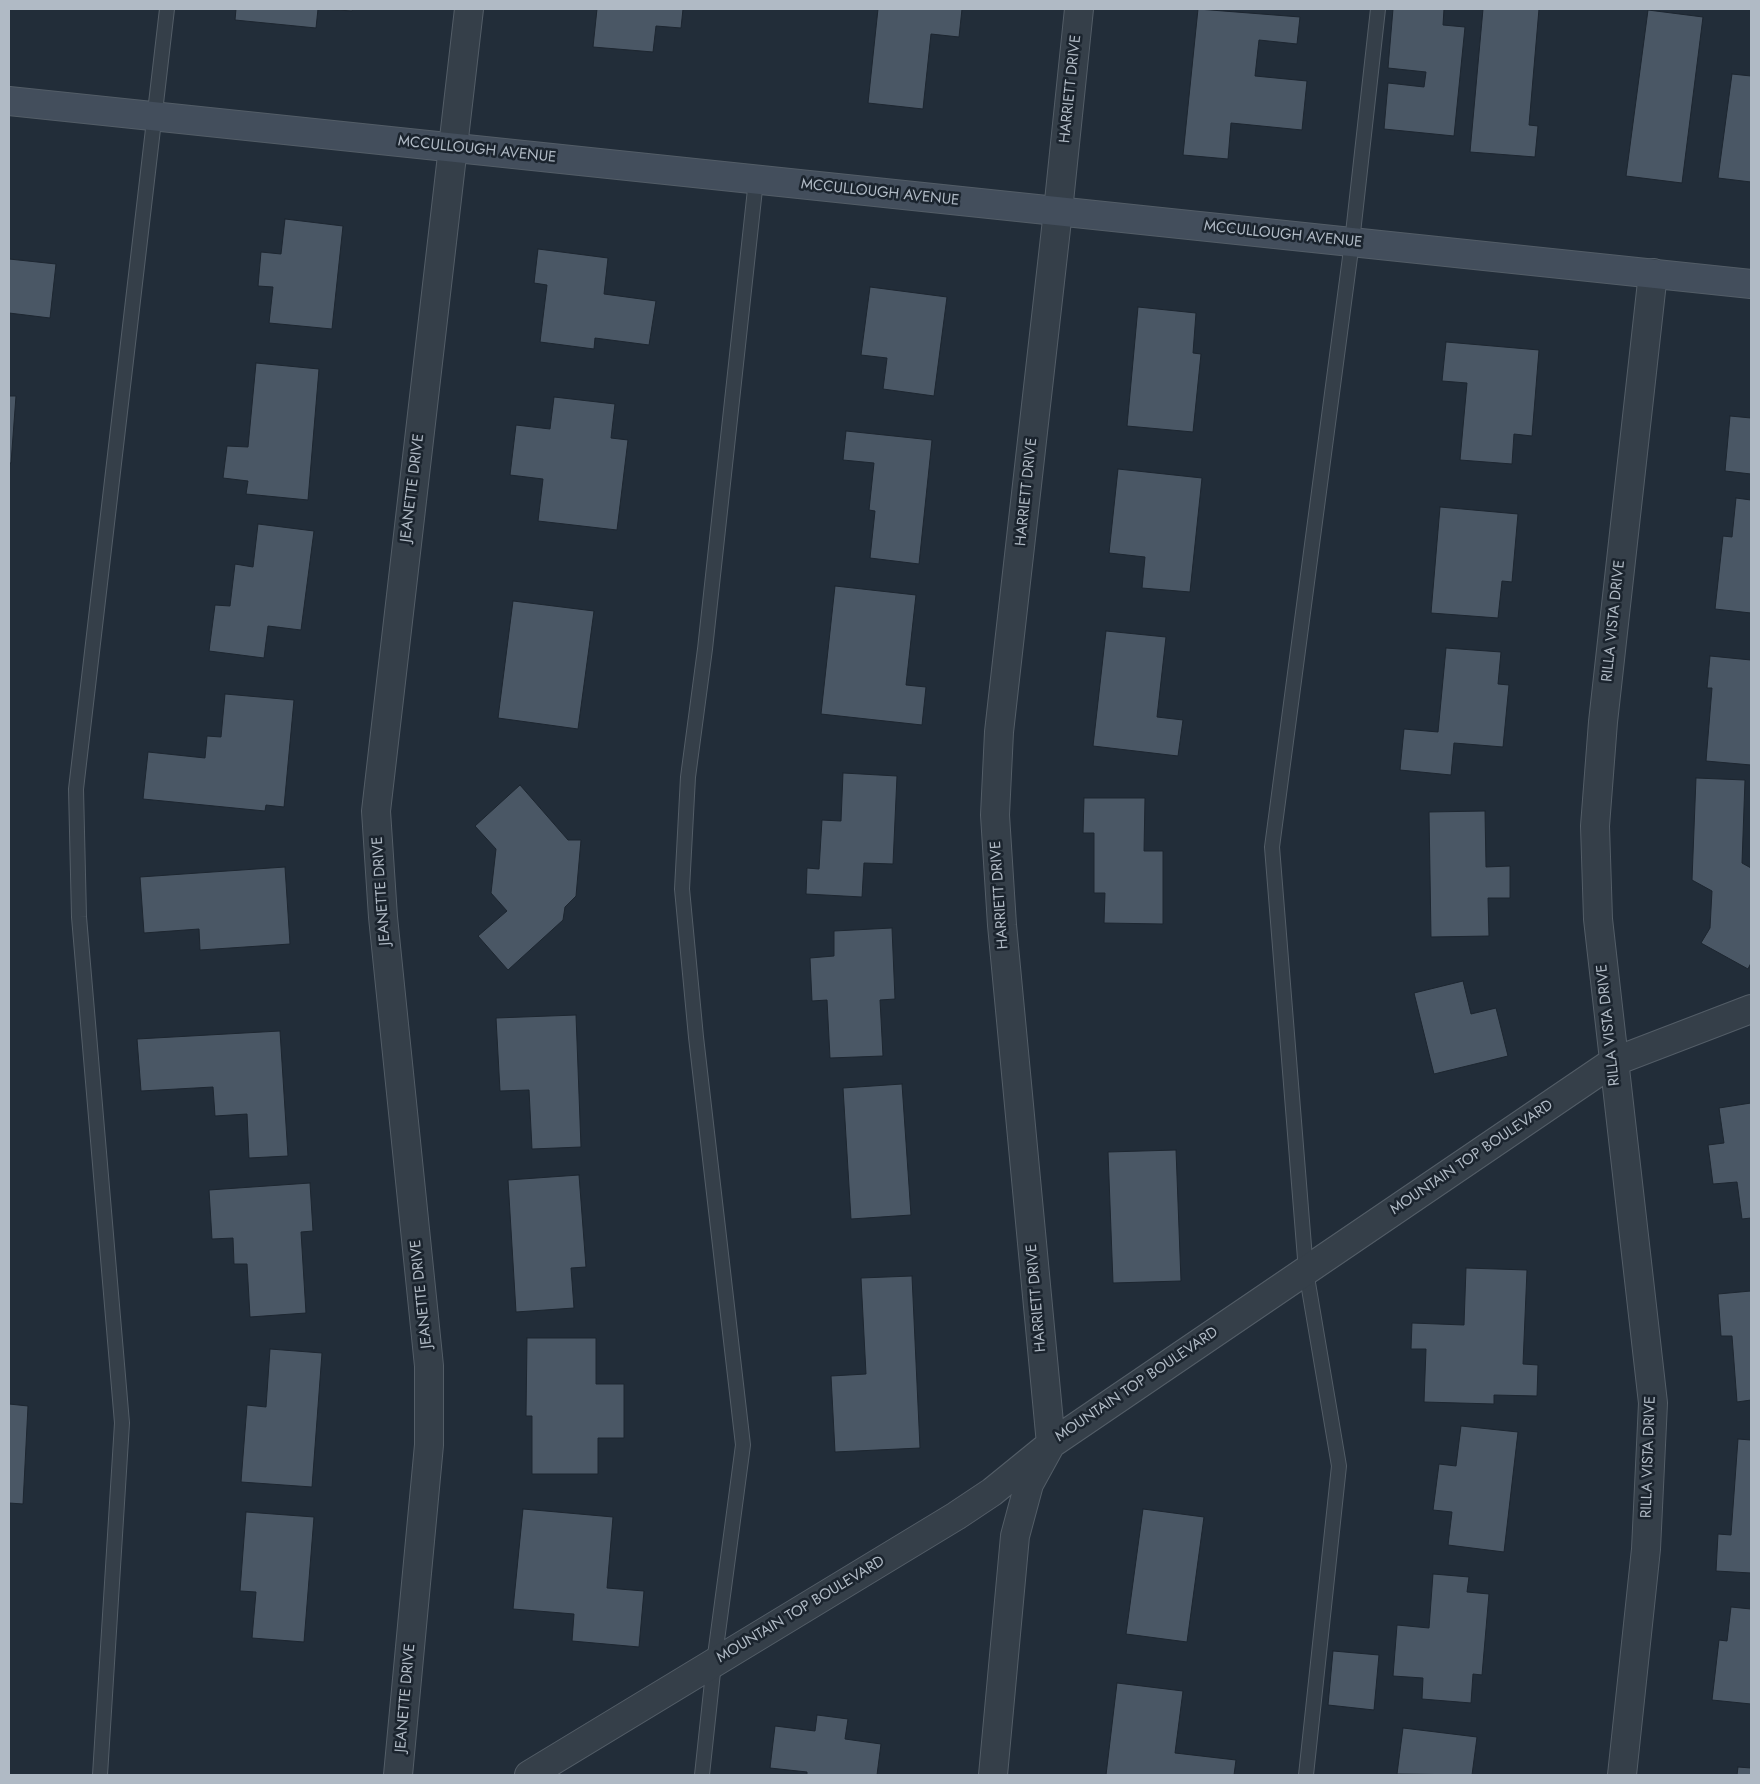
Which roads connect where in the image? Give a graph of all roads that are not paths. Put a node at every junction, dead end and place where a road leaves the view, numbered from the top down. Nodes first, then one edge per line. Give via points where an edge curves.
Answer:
1 (167, 9) edge
2 (469, 9) edge
3 (1079, 9) edge
4 (1378, 9) edge
5 (9, 101) edge
6 (156, 117) junction
7 (453, 148) junction
8 (756, 180) junction
9 (1058, 212) junction
10 (1352, 242) junction
11 (1653, 274) junction
12 (1751, 284) edge
13 (1751, 1009) edge
14 (1613, 1062) junction
15 (1306, 1271) junction
16 (1051, 1444) junction
17 (714, 1663) junction
18 (100, 1775) edge
19 (398, 1775) edge
20 (529, 1775) edge
21 (702, 1775) edge
22 (993, 1775) edge
23 (1306, 1775) edge
24 (1622, 1775) edge

1 - 6 lane
2 - 7 street, JEANETTE DRIVE
3 - 9 street, HARRIETT DRIVE
4 - 10 lane
5 - 6 main road, MCCULLOUGH AVENUE
6 - 7 main road, MCCULLOUGH AVENUE
6 - 18 lane via 76,790 79,917 122,1422
7 - 8 main road, MCCULLOUGH AVENUE
7 - 19 street, JEANETTE DRIVE via 376,811 383,917 429,1366 429,1445
8 - 9 main road, MCCULLOUGH AVENUE
8 - 17 lane via 688,777 682,889 743,1445
9 - 10 main road, MCCULLOUGH AVENUE
9 - 16 street, HARRIETT DRIVE via 1000,732 995,815 1002,925
10 - 11 main road, MCCULLOUGH AVENUE
10 - 15 lane via 1272,847
11 - 12 main road, MCCULLOUGH AVENUE
11 - 14 street, RILLA VISTA DRIVE via 1604,712 1595,826 1598,919
13 - 14 street, MOUNTAIN TOP BOULEVARD
14 - 15 street, MOUNTAIN TOP BOULEVARD
14 - 24 street, RILLA VISTA DRIVE via 1653,1403 1646,1549
15 - 16 street, MOUNTAIN TOP BOULEVARD
15 - 23 lane via 1339,1466
16 - 17 street, MOUNTAIN TOP BOULEVARD via 992,1492 956,1516
16 - 22 street via 1029,1484 1015,1536
17 - 20 street, MOUNTAIN TOP BOULEVARD
17 - 21 lane

